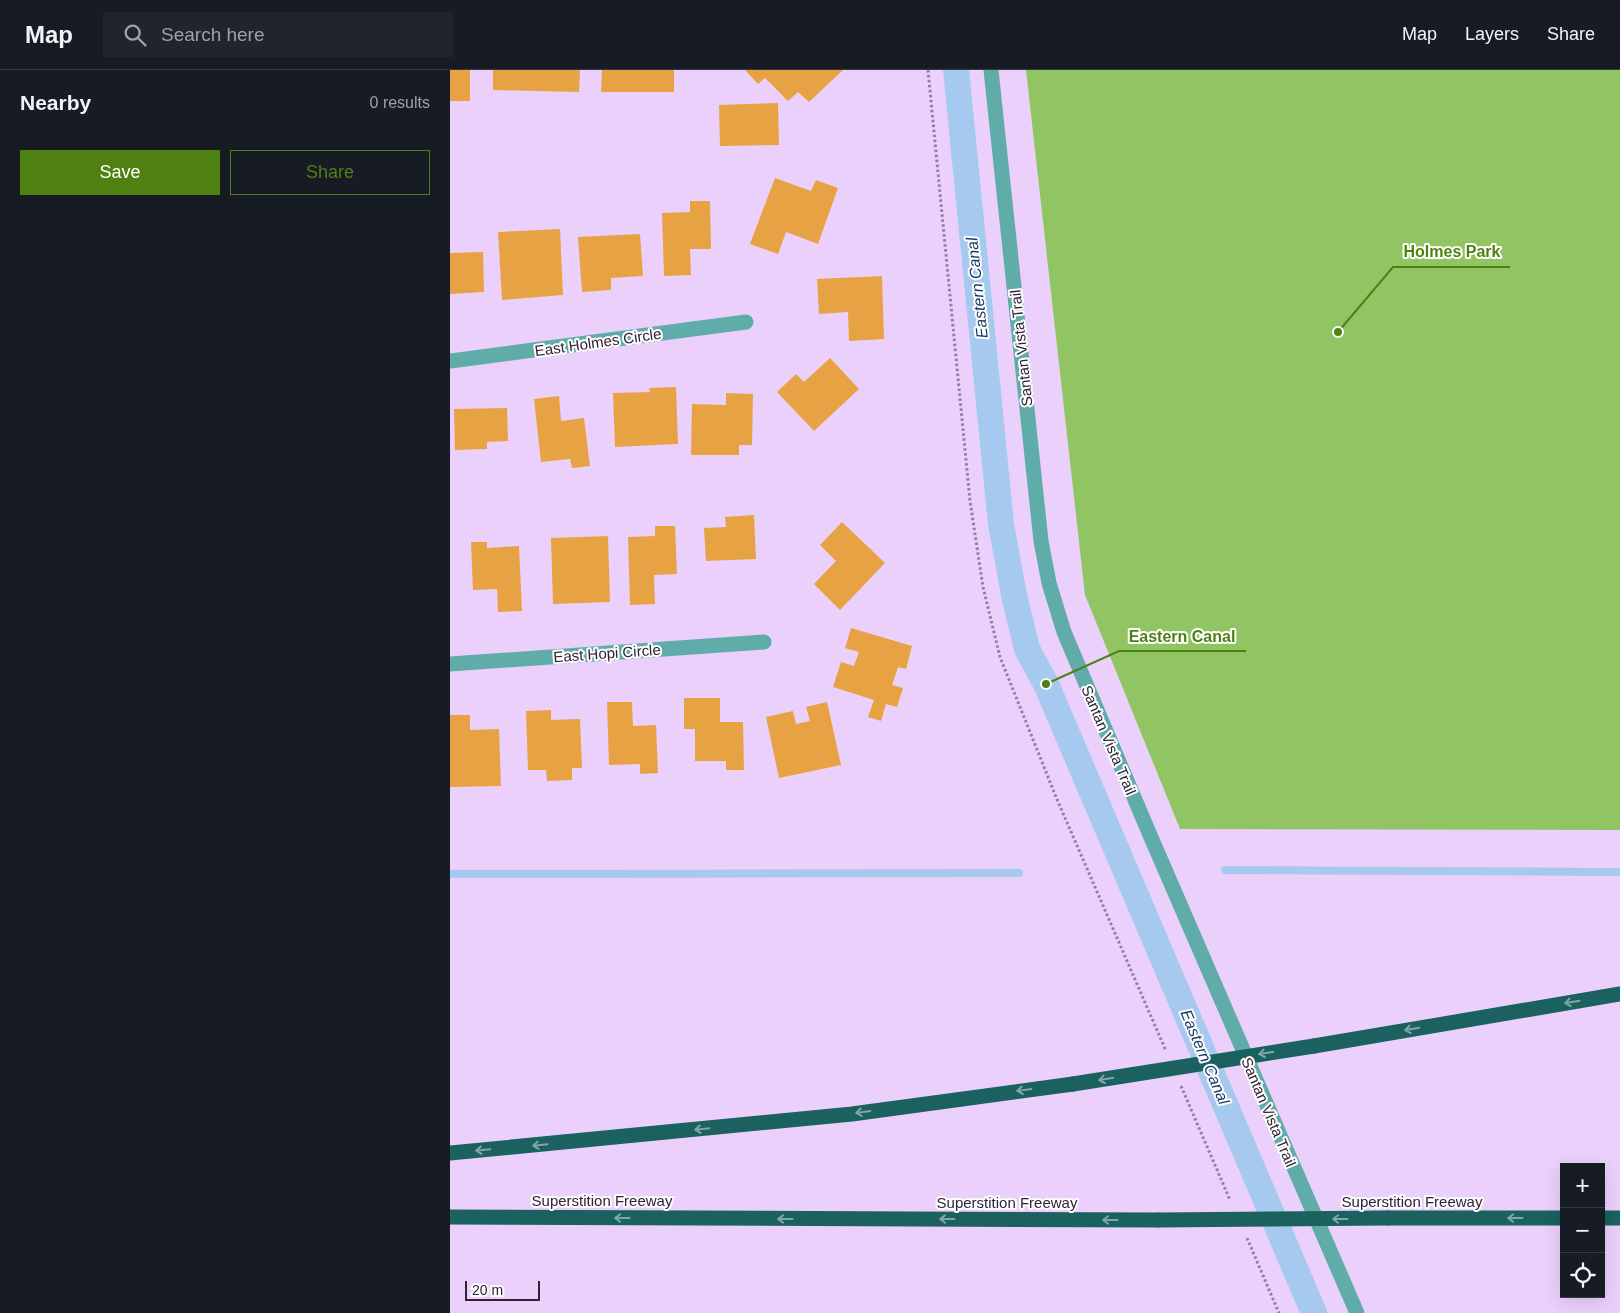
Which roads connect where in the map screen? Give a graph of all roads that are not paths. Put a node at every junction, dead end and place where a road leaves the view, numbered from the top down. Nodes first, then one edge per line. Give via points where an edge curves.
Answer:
1 (991, 70) edge
2 (746, 322) dead end
3 (450, 361) edge
4 (764, 642) dead end
5 (450, 664) edge
6 (1620, 994) edge
7 (450, 1152) edge
8 (450, 1218) edge
9 (1560, 1218) edge
10 (1605, 1218) edge
11 (1620, 1218) edge
12 (1357, 1313) edge

1 - 12 street, Santan Vista Trail via 1041,541 1049,582 1064,632
2 - 3 street, East Holmes Circle
4 - 5 street, East Hopi Circle
6 -> 7 highway, bridge via 1073,1084 852,1114
9 -> 8 highway, Superstition Freeway, bridge
10 - 11 highway

